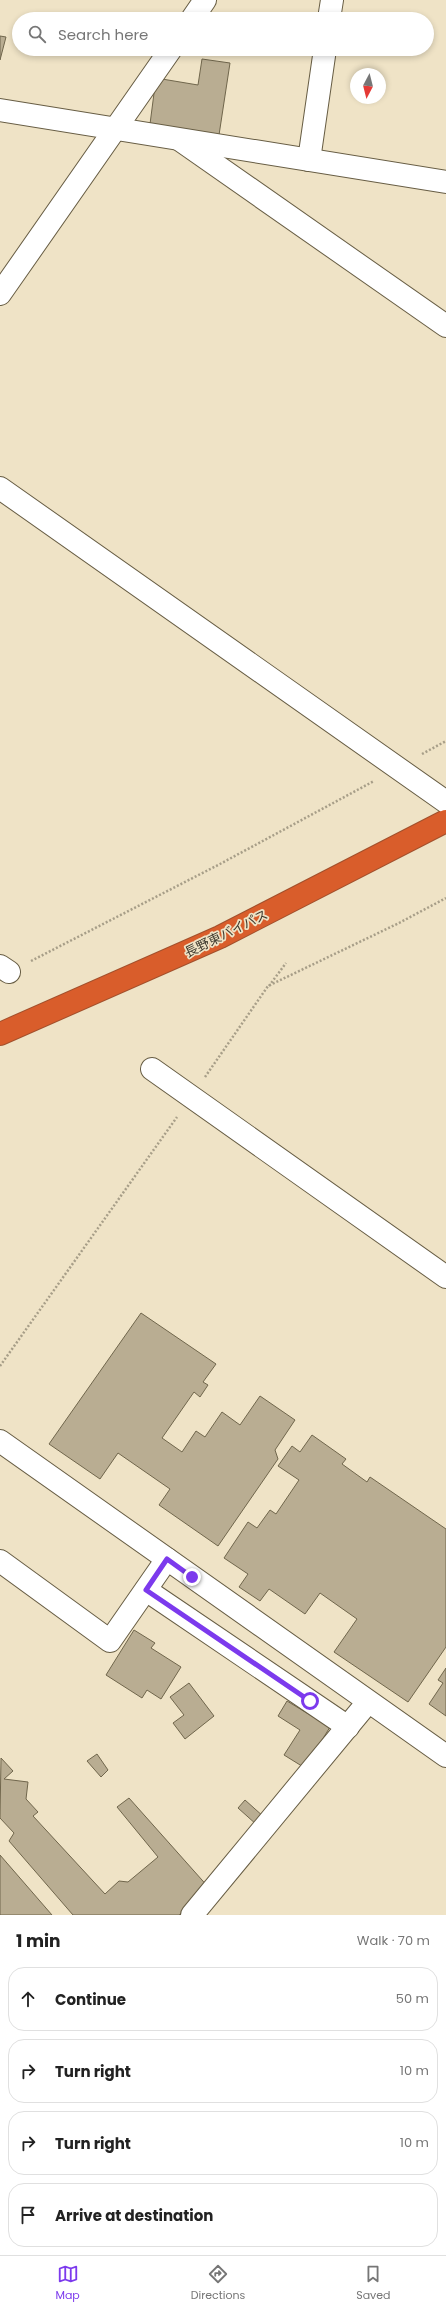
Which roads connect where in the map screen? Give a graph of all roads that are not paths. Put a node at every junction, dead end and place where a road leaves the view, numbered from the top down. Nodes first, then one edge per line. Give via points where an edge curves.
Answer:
1 (205, 0) edge
2 (332, 0) edge
3 (197, 12) edge
4 (330, 12) edge
5 (166, 56) edge
6 (324, 56) edge
7 (0, 110) edge
8 (116, 127) junction
9 (176, 137) junction
10 (309, 160) junction
11 (446, 182) edge
12 (0, 294) edge
13 (446, 326) edge
14 (0, 488) edge
15 (446, 802) edge
16 (446, 821) edge
17 (0, 1034) edge
18 (152, 1069) dead end
19 (446, 1277) edge
20 (0, 1441) edge
21 (167, 1559) junction
22 (0, 1561) edge
23 (146, 1590) junction
24 (368, 1702) junction
25 (348, 1726) junction
26 (446, 1756) edge
27 (192, 1915) edge

1 - 3 street
2 - 4 street
5 - 8 street
6 - 10 street
7 - 8 street via 88,125
8 - 9 street
8 - 12 street
9 - 10 street
9 - 13 street
10 - 11 street
14 - 15 street
16 - 17 highway, 長野東バイパス via 220,937
18 - 19 street
20 - 21 street
21 - 23 street
21 - 24 street
22 - 23 street via 110,1641
23 - 25 street
24 - 25 street
24 - 26 street
25 - 27 street

